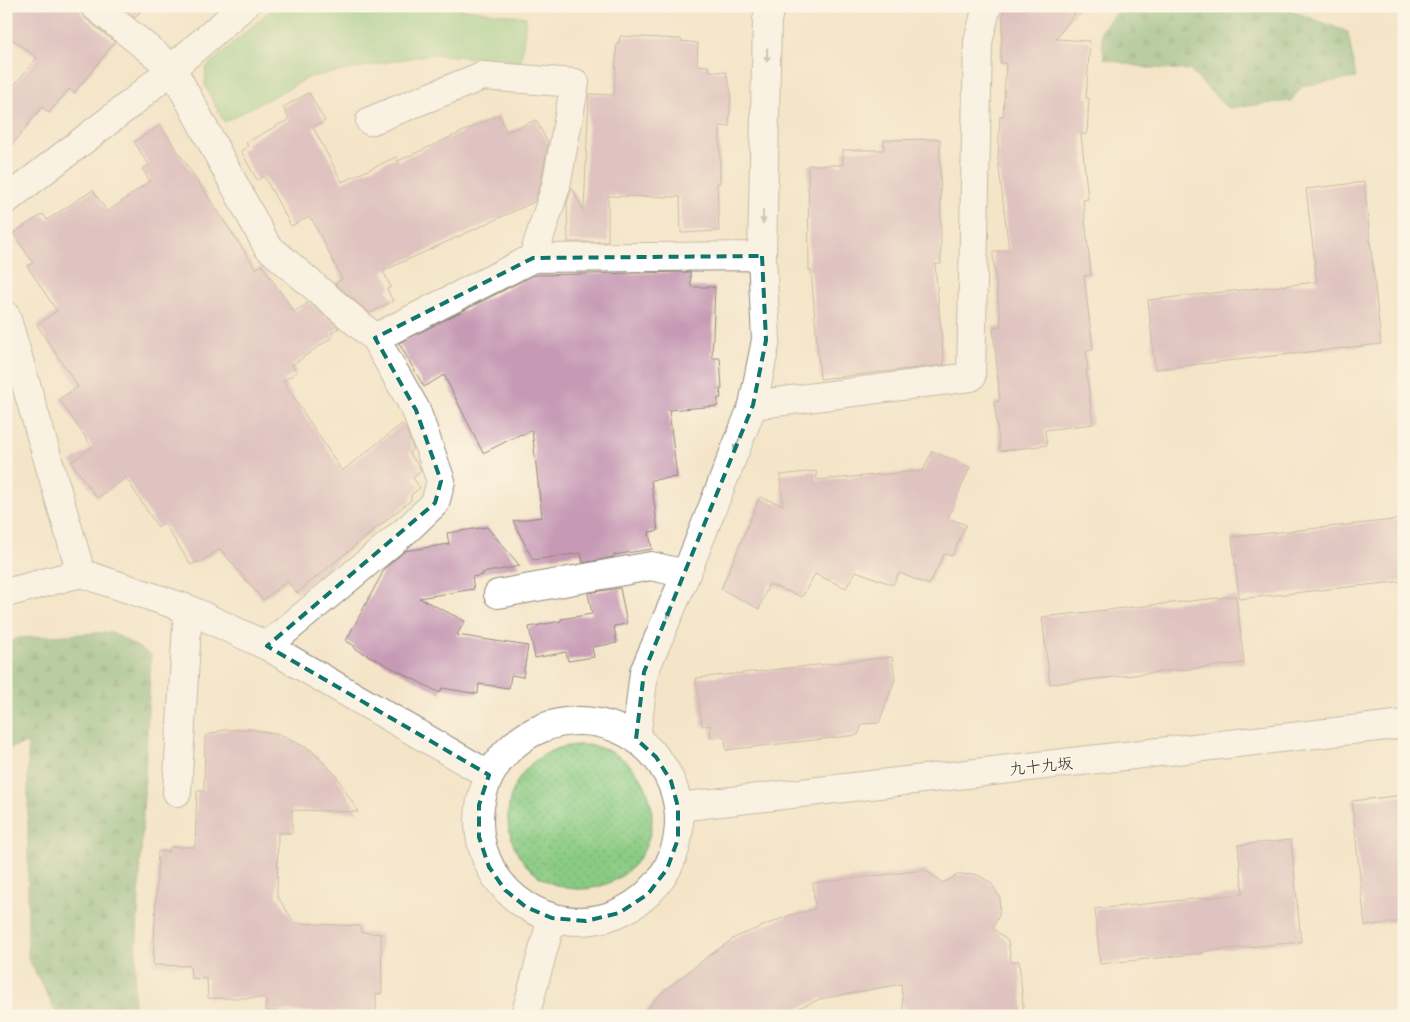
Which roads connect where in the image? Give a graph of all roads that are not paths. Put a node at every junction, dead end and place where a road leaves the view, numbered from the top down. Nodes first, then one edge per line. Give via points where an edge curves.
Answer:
1 (95, 6) edge
2 (244, 6) edge
3 (771, 6) edge
4 (987, 6) edge
5 (172, 68) junction
6 (370, 121) dead end
7 (6, 200) edge
8 (762, 256) junction
9 (533, 258) junction
10 (6, 316) edge
11 (375, 338) junction
12 (753, 405) junction
13 (81, 573) junction
14 (686, 574) junction
15 (6, 593) edge
16 (498, 594) dead end
17 (188, 609) junction
18 (267, 646) junction
19 (1404, 724) edge
20 (636, 739) junction
21 (489, 775) junction
22 (177, 792) dead end
23 (678, 807) junction
24 (552, 918) junction
25 (525, 1016) edge

1 - 5 street
2 - 5 street
3 -> 8 street
4 - 12 street via 978,42 971,377
5 - 7 street
5 - 11 street via 267,246
6 - 9 street via 482,76 575,83 556,186
8 - 9 street
8 - 12 street via 766,340
9 - 11 street
10 - 13 street
11 - 18 street via 416,410 441,481 435,503
12 -> 14 street
13 - 15 street
13 - 17 street
14 - 16 street via 650,566
14 -> 20 street via 644,672
17 - 18 street
17 - 22 street
18 - 21 street
19 - 23 street, 九十九坂
20 - 21 street via 605,725 580,722 538,730 510,748
20 - 23 street via 656,758 671,781
21 - 24 street via 479,805 479,837 489,867 505,890 526,907
23 - 24 street via 678,839 667,869 648,894 619,913 586,921
24 - 25 street

